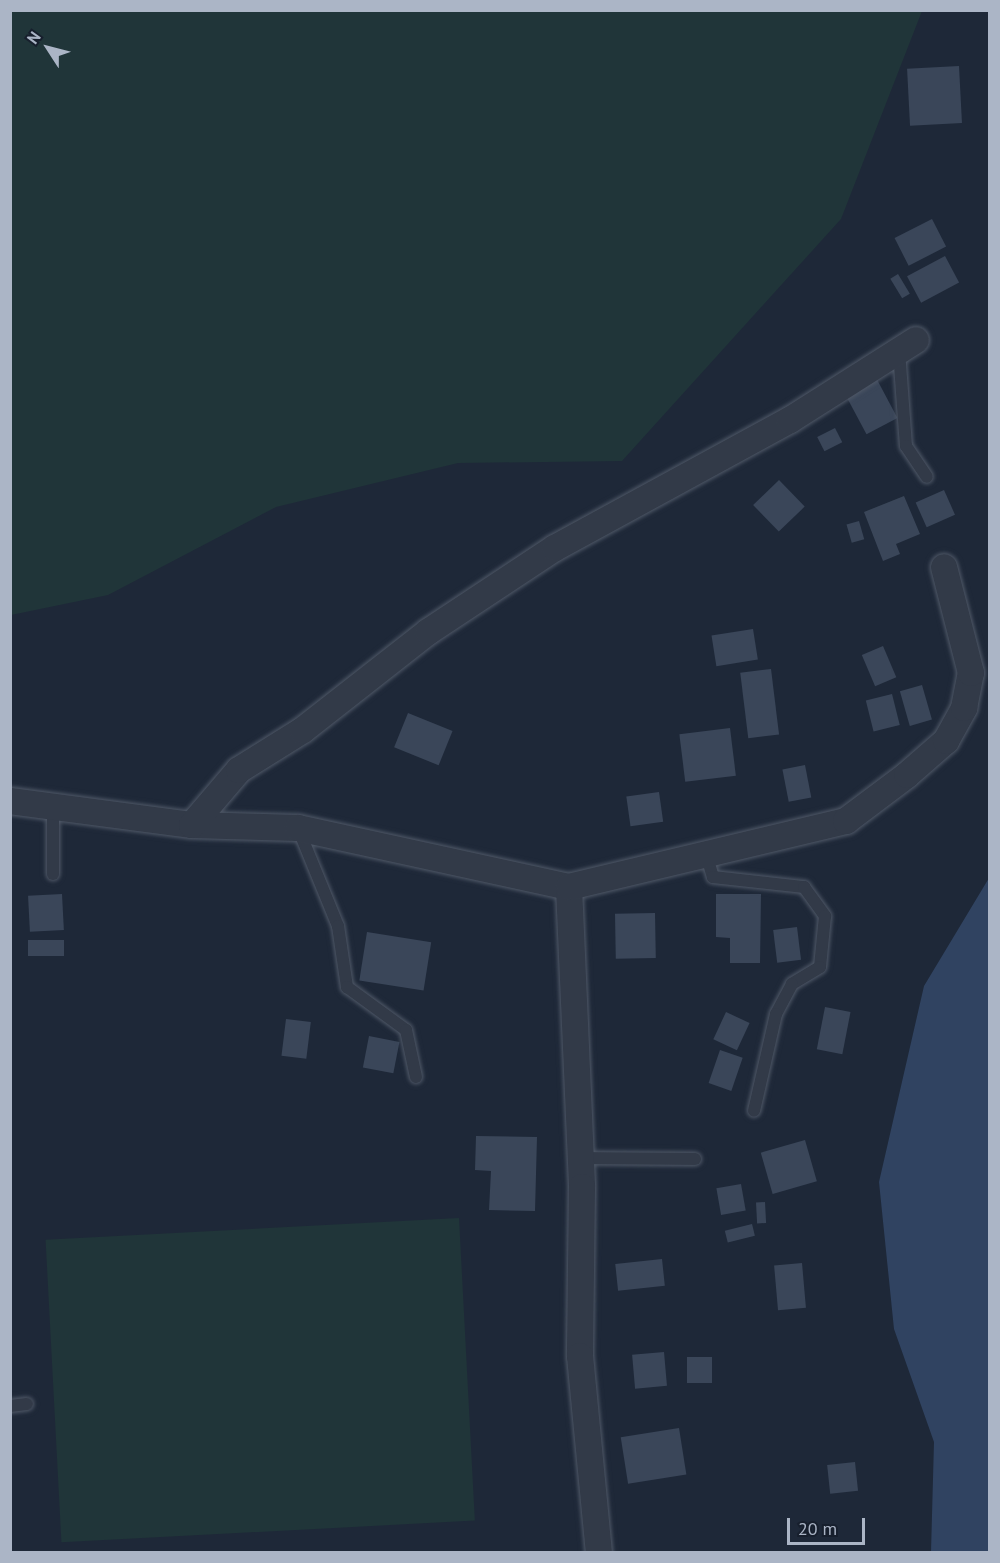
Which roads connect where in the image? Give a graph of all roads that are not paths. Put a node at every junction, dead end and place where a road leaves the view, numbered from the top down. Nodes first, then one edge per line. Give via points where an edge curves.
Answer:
1 (907, 345) joint
2 (927, 477) dead end
3 (944, 567) dead end
4 (10, 801) edge
5 (53, 803) junction
6 (192, 825) junction
7 (298, 828) junction
8 (705, 852) junction
9 (53, 874) dead end
10 (569, 887) junction
11 (416, 1077) dead end
12 (754, 1111) dead end
13 (581, 1158) junction
14 (695, 1160) dead end
15 (27, 1404) dead end
16 (10, 1406) edge
17 (599, 1552) edge

1 - 2 lane via 906,446
1 - 6 street via 790,420 555,548 428,632 303,730 238,770
3 - 8 street via 971,673 964,708 946,741 846,820
4 - 5 street
5 - 6 street
5 - 9 lane
6 - 7 street
7 - 10 street
7 - 11 lane via 338,926 347,987 406,1030
8 - 10 street
8 - 12 lane via 713,877 804,887 825,916 820,967 792,984 776,1014
10 - 13 street
13 - 14 lane
13 - 17 street via 580,1356
15 - 16 lane

